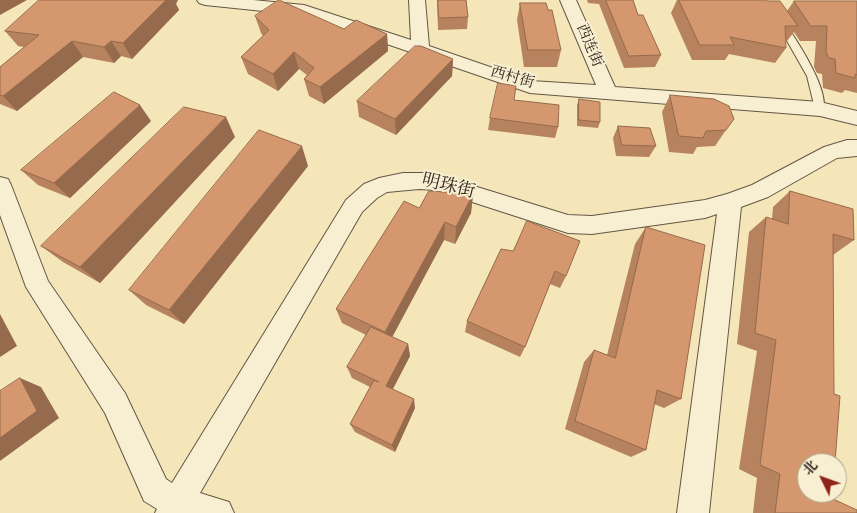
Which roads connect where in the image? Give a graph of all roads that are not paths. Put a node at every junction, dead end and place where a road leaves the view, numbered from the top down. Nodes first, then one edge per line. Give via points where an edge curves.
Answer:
1 (205, 0) edge
2 (417, 0) edge
3 (568, 0) edge
4 (270, 3) edge
5 (777, 17) edge
6 (420, 49) junction
7 (608, 91) junction
8 (820, 110) junction
9 (857, 118) edge
10 (857, 148) edge
11 (0, 185) edge
12 (730, 202) junction
13 (174, 508) edge
14 (218, 513) edge
15 (693, 513) edge

1 - 4 street, 西村街
2 - 6 street
3 - 7 street, 西连街
4 - 6 street, 西村街 via 304,10
5 - 8 lane via 798,49 819,94
6 - 7 street, 西村街 via 530,87
7 - 8 street, 西村街
8 - 9 street, 西村街
10 - 12 street, 明珠街 via 831,152 760,191
11 - 13 street via 38,287 115,403 155,490
12 - 13 street, 明珠街 via 705,209 592,226 568,224 435,182 414,180 373,190 354,206
12 - 15 street
13 - 14 street

